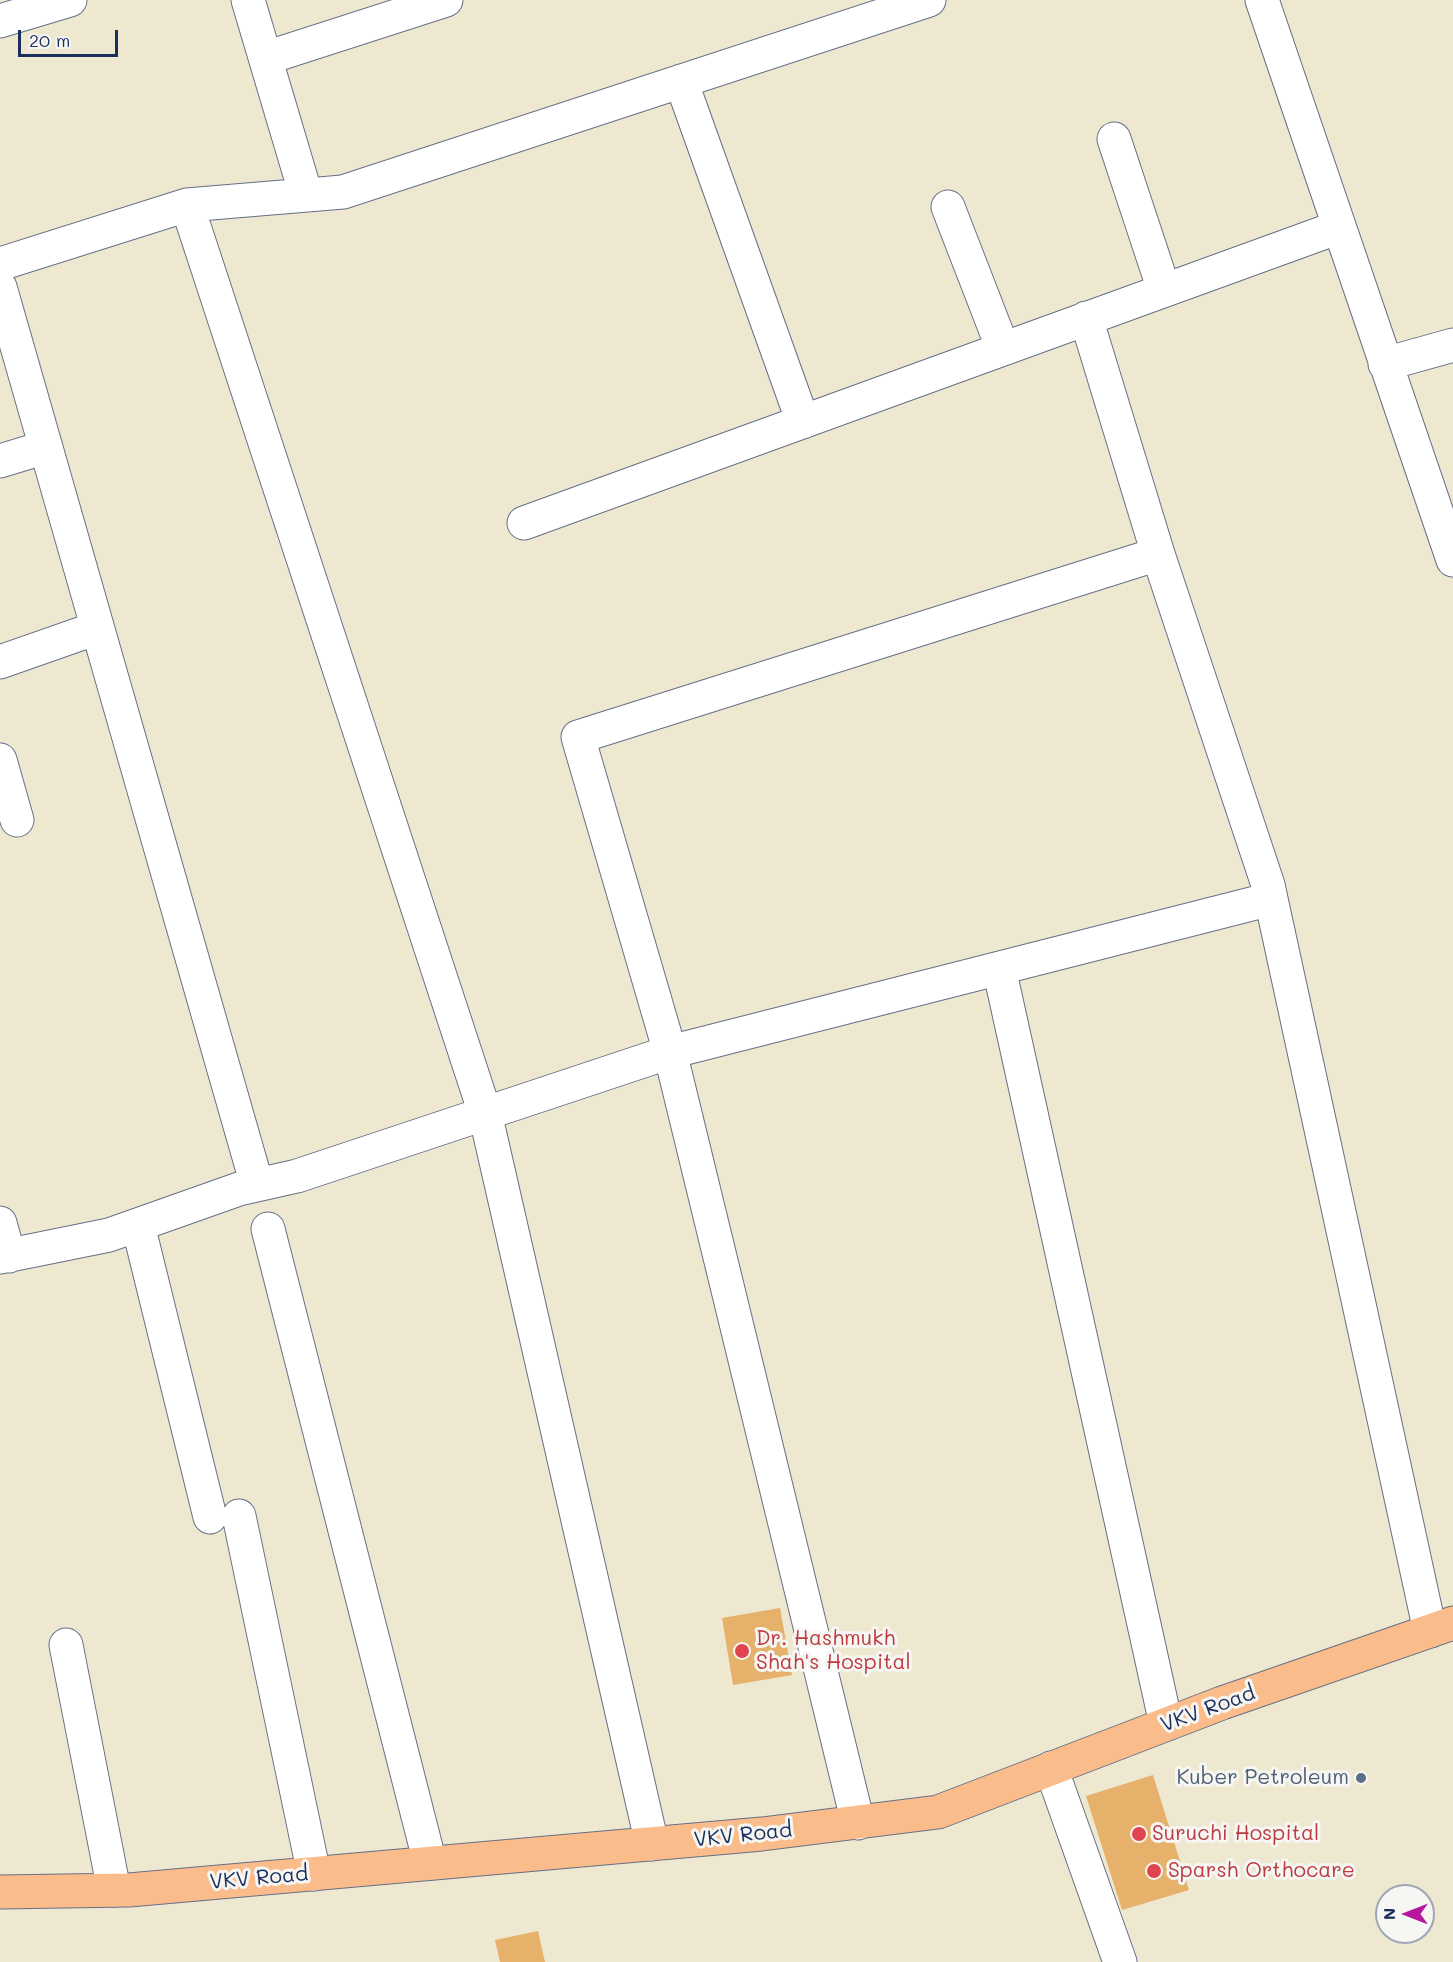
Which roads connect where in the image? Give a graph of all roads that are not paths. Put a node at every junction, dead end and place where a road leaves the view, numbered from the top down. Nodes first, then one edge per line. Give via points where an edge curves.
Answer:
1 (70, 0) edge
2 (248, 0) edge
3 (446, 0) edge
4 (929, 0) edge
5 (1262, 0) edge
6 (0, 21) edge
7 (266, 58) junction
8 (681, 81) junction
9 (1114, 138) dead end
10 (306, 195) junction
11 (187, 205) junction
12 (948, 207) dead end
13 (1339, 227) junction
14 (0, 264) edge
15 (0, 287) edge
16 (1164, 290) junction
17 (1086, 318) junction
18 (1453, 345) edge
19 (1003, 349) junction
20 (9, 354) edge
21 (1385, 364) junction
22 (803, 422) junction
23 (46, 447) junction
24 (0, 461) edge
25 (524, 523) dead end
26 (1158, 555) junction
27 (1453, 560) edge
28 (97, 628) junction
29 (0, 662) edge
30 (0, 760) edge
31 (17, 820) dead end
32 (1271, 899) junction
33 (999, 968) junction
34 (670, 1052) junction
35 (485, 1113) junction
36 (257, 1185) junction
37 (0, 1223) edge
38 (138, 1225) junction
39 (268, 1229) dead end
40 (4, 1256) edge
41 (1441, 1627) edge
42 (66, 1645) dead end
43 (1166, 1724) junction
44 (1052, 1768) junction
45 (858, 1822) junction
46 (652, 1844) junction
47 (430, 1863) junction
48 (314, 1874) junction
49 (114, 1890) junction
50 (0, 1892) edge
51 (1120, 1962) edge

1 - 6 street
2 - 7 street
3 - 7 street
4 - 8 street
5 - 13 street
7 - 10 street
8 - 10 street via 343,192
8 - 22 street
9 - 16 street
10 - 11 street
11 - 14 street
11 - 35 street
12 - 19 street
13 - 16 street
13 - 21 street
15 - 20 street
16 - 17 street
17 - 19 street
17 - 26 street
18 - 21 street
19 - 22 street
20 - 23 street
21 - 27 street
22 - 25 street
23 - 24 street
23 - 28 street
26 - 32 street
26 - 34 street via 578,737
28 - 29 street
28 - 36 street
30 - 31 street
32 - 33 street
32 - 41 street
33 - 34 street
33 - 43 street
34 - 35 street
34 - 45 street
35 - 36 street via 297,1176
35 - 46 street
36 - 38 street
37 - 40 street
38 - 40 street via 109,1235
38 - 48 street via 224,1516
39 - 47 street
41 - 43 main road, VKV Road
42 - 49 street
43 - 44 main road, VKV Road
44 - 45 main road, VKV Road via 938,1812
44 - 51 street
45 - 46 main road, VKV Road
46 - 47 main road, VKV Road
47 - 48 main road, VKV Road
48 - 49 main road, VKV Road
49 - 50 main road, VKV Road

